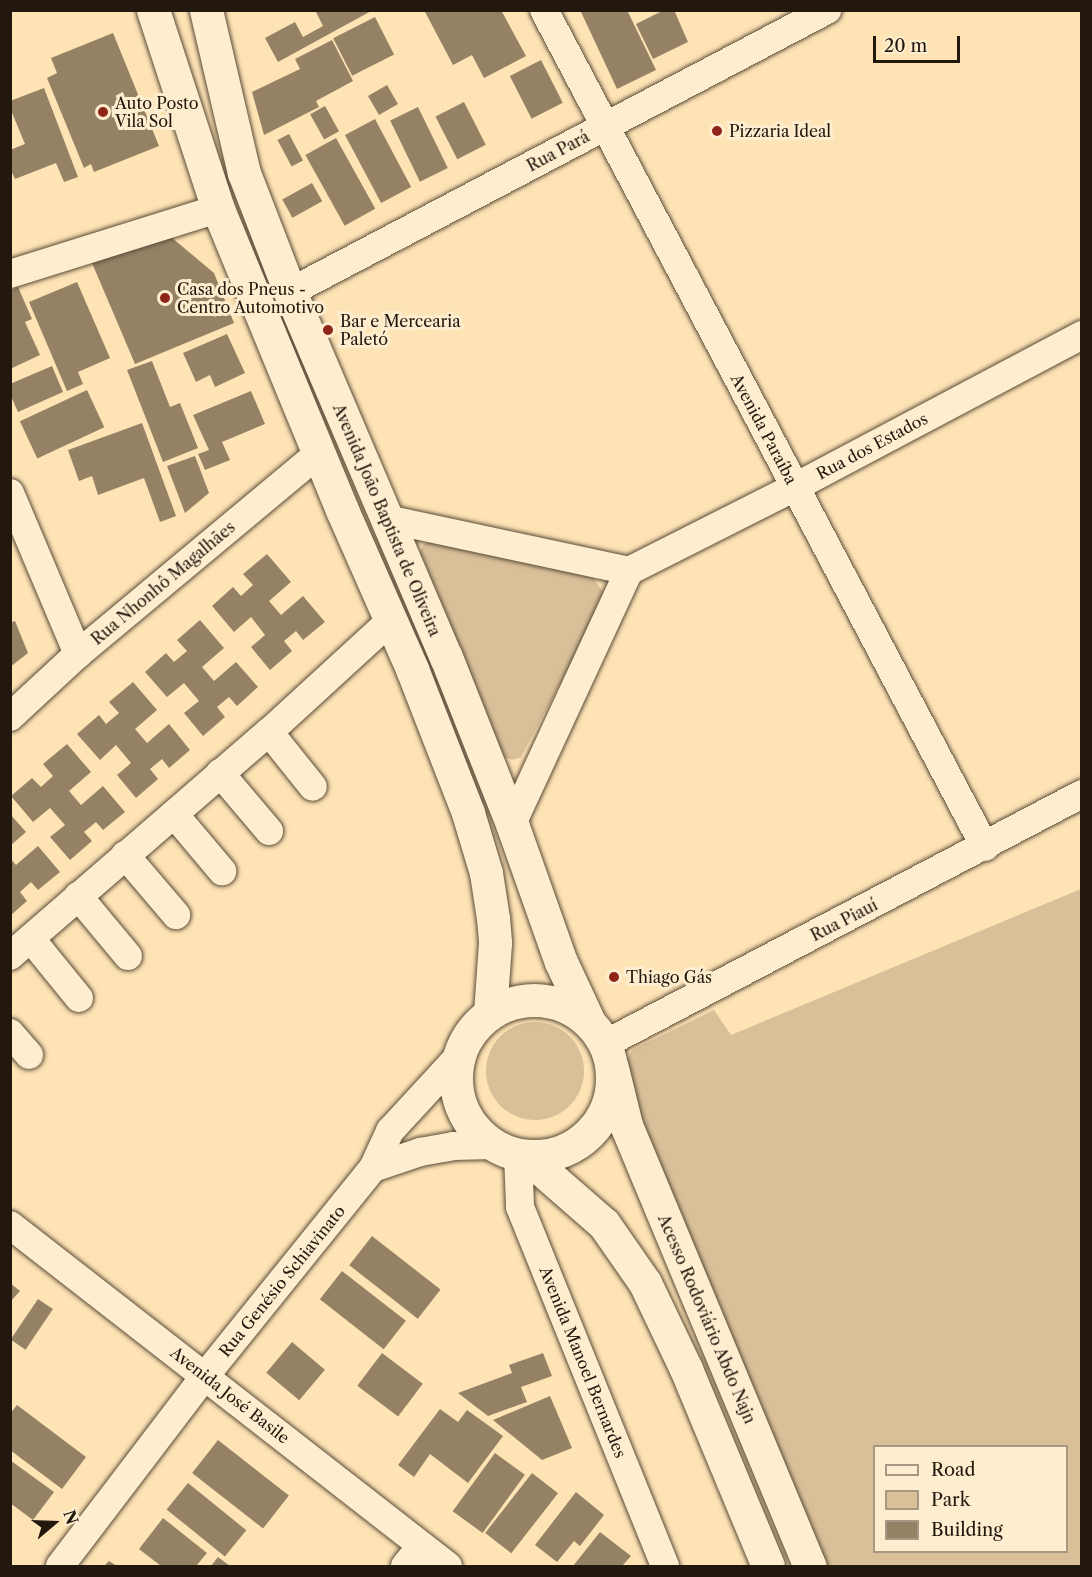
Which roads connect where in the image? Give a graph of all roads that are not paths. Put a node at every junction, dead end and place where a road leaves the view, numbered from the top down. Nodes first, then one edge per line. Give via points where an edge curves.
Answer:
1 (153, 10) edge
2 (206, 10) edge
3 (544, 10) edge
4 (826, 10) edge
5 (604, 126) junction
6 (218, 209) junction
7 (10, 274) edge
8 (290, 292) junction
9 (1082, 335) edge
10 (319, 453) junction
11 (795, 487) junction
12 (10, 493) edge
13 (387, 519) junction
14 (629, 571) junction
15 (390, 621) junction
16 (78, 654) junction
17 (10, 717) edge
18 (269, 732) junction
19 (220, 773) junction
20 (313, 787) dead end
21 (1082, 794) edge
22 (174, 814) junction
23 (512, 824) junction
24 (269, 831) dead end
25 (985, 847) junction
26 (125, 855) junction
27 (222, 871) dead end
28 (78, 896) junction
29 (176, 915) dead end
30 (21, 948) edge
31 (129, 956) dead end
32 (79, 998) dead end
33 (490, 1013) junction
34 (10, 1033) edge
35 (602, 1045) junction
36 (29, 1055) dead end
37 (459, 1056) junction
38 (513, 1152) junction
39 (373, 1168) junction
40 (10, 1225) edge
41 (205, 1376) junction
42 (413, 1556) edge
43 (60, 1566) edge
44 (448, 1566) edge
45 (665, 1566) edge
46 (768, 1566) edge
47 (810, 1566) edge

1 - 6 main road
2 - 8 main road, Avenida João Baptista de Oliveira via 244,173
3 - 5 street, Avenida Paraíba
4 - 5 street, Rua Pará
5 - 8 street, Rua Pará
5 - 11 street, Avenida Paraíba
6 - 7 street
6 - 10 main road
8 - 13 main road, Avenida João Baptista de Oliveira
9 - 11 street, Rua dos Estados
10 - 15 main road
10 - 16 street, Rua Nhonhô Magalhães
11 - 14 street, Rua dos Estados
11 - 25 street, Avenida Paraíba
12 - 16 street
13 - 14 street
13 - 23 main road, Avenida João Baptista de Oliveira
14 - 23 street
15 - 18 street
15 - 33 main road via 447,755 486,873 495,943
16 - 17 street, Rua Nhonhô Magalhães
18 - 19 street
18 - 20 street
19 - 22 street
19 - 24 street
21 - 25 street, Rua Piauí
22 - 26 street
22 - 27 street
23 - 35 main road, Avenida João Baptista de Oliveira via 561,962
25 - 35 street, Rua Piauí
26 - 28 street
26 - 29 street
28 - 30 street
28 - 31 street
30 - 32 street
33 - 35 main road via 514,1002 541,1000 567,1007
33 - 37 main road via 471,1032
34 - 36 street
35 - 38 main road via 611,1093 603,1116 587,1136 559,1152
35 - 47 main road, Acesso Rodoviário Abdo Najn via 626,1125
37 - 38 main road via 456,1081 462,1107 475,1129
37 - 39 street, Rua Genésio Schiavinato via 390,1131
38 - 39 street via 453,1146
38 - 45 street, Avenida Manoel Bernardes via 520,1207
38 - 46 main road via 604,1224 645,1283 686,1369
39 - 41 street, Rua Genésio Schiavinato
40 - 41 street, Avenida José Basile
41 - 42 street, Avenida José Basile
41 - 43 street, Rua Genésio Schiavinato
42 - 44 street, Avenida José Basile

